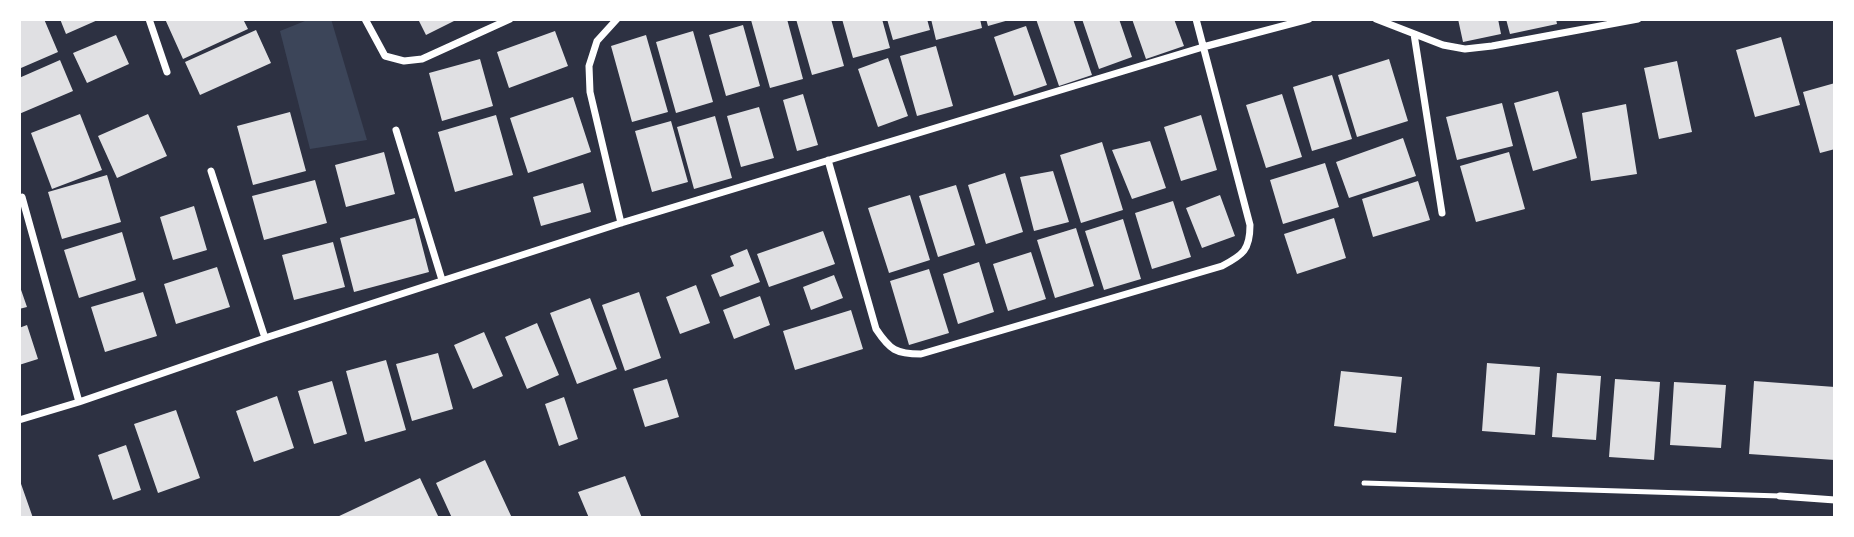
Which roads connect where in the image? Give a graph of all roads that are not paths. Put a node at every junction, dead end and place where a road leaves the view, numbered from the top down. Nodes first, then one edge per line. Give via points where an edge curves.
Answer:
1 (149, 19) edge
2 (365, 19) edge
3 (510, 19) edge
4 (617, 19) edge
5 (1196, 19) edge
6 (1310, 19) edge
7 (1376, 19) edge
8 (1638, 19) edge
9 (1414, 34) junction
10 (1203, 47) junction
11 (167, 72) dead end
12 (396, 130) dead end
13 (828, 160) junction
14 (212, 171) dead end
15 (22, 197) dead end
16 (1442, 213) dead end
17 (621, 223) junction
18 (442, 280) junction
19 (265, 338) junction
20 (79, 402) junction
21 (19, 420) edge
22 (1364, 482) dead end
23 (1780, 496) joint
24 (1835, 500) edge

1 - 11 street
2 - 3 street via 385,56 404,61 422,59
4 - 17 street via 597,41 589,66 590,92
5 - 10 street
6 - 10 street
7 - 9 street
8 - 9 street via 1465,49
9 - 16 street
10 - 13 street
10 - 13 street via 1250,225 1250,242 1240,257 1222,266 921,355 900,354 876,329
12 - 18 street
13 - 17 street
14 - 19 street
15 - 20 street
17 - 18 street
18 - 19 street
19 - 20 street
20 - 21 street
22 - 23 lane
23 - 24 street

